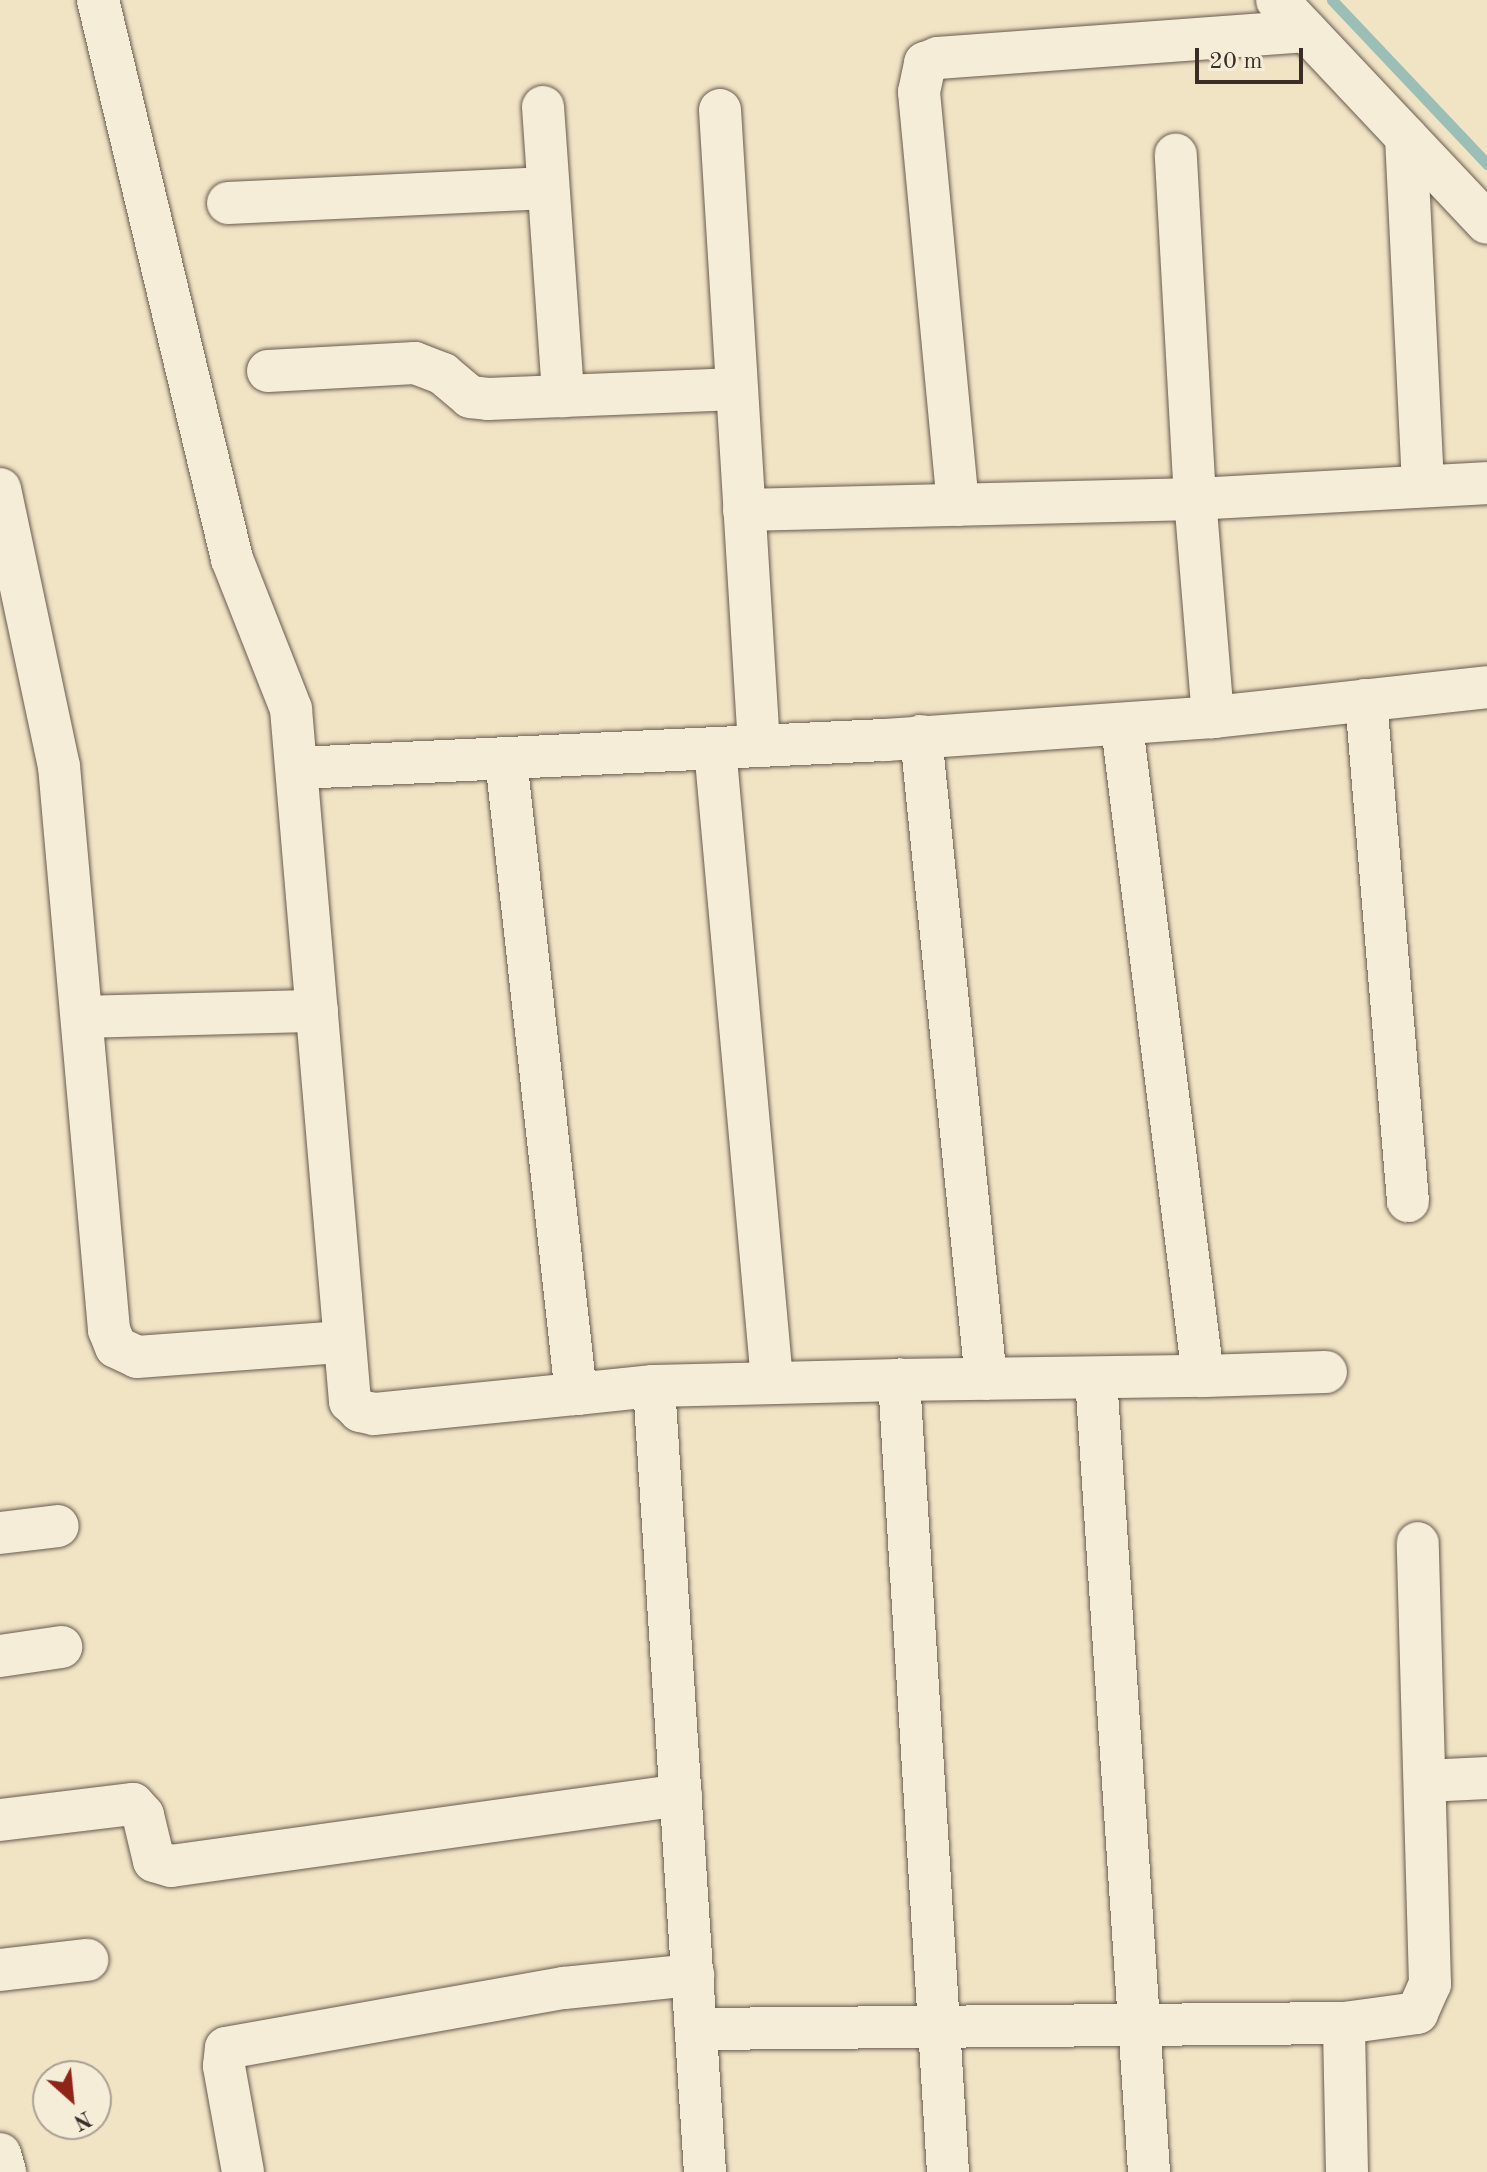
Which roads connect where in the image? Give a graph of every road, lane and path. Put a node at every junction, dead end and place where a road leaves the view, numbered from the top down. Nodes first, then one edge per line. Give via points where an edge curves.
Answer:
1 (98, 0) edge
2 (1277, 0) edge
3 (1306, 31) junction
4 (543, 107) dead end
5 (720, 110) dead end
6 (1406, 137) junction
7 (1176, 155) dead end
8 (548, 188) junction
9 (228, 203) dead end
10 (1487, 223) edge
11 (268, 371) dead end
12 (737, 389) junction
13 (563, 396) junction
14 (1487, 483) edge
15 (1423, 485) junction
16 (0, 489) edge
17 (1195, 499) junction
18 (958, 505) junction
19 (744, 510) junction
20 (1487, 687) edge
21 (1366, 700) junction
22 (1213, 717) junction
23 (1122, 726) junction
24 (921, 736) junction
25 (759, 746) junction
26 (715, 748) junction
27 (506, 759) junction
28 (299, 768) junction
29 (317, 1011) junction
30 (82, 1017) junction
31 (1408, 1201) dead end
32 (342, 1342) junction
33 (1326, 1372) dead end
34 (1203, 1376) junction
35 (1096, 1378) junction
36 (986, 1379) junction
37 (899, 1380) junction
38 (772, 1381) junction
39 (654, 1386) junction
40 (576, 1394) junction
41 (58, 1526) dead end
42 (0, 1533) edge
43 (1418, 1543) dead end
44 (61, 1647) dead end
45 (0, 1656) edge
46 (1487, 1778) edge
47 (1425, 1781) junction
48 (681, 1795) junction
49 (0, 1820) edge
50 (87, 1960) dead end
51 (0, 1970) edge
52 (693, 1975) junction
53 (1344, 2023) junction
54 (1141, 2027) junction
55 (697, 2029) junction
56 (937, 2029) junction
57 (0, 2154) edge
58 (5, 2172) edge
59 (243, 2172) edge
60 (705, 2172) edge
61 (948, 2172) edge
62 (1149, 2172) edge
63 (1347, 2172) edge

1 - 28 street via 232,559 291,709
2 - 3 street
3 - 6 street
3 - 18 street via 925,63 919,92
4 - 8 street
5 - 12 street
6 - 10 street
6 - 15 street
7 - 17 street
8 - 9 street
8 - 13 street
11 - 13 street via 415,363 443,374 470,397
12 - 13 street
12 - 19 street
14 - 15 street
15 - 17 street
16 - 30 street via 59,766
17 - 18 street
17 - 22 street
18 - 19 street
19 - 25 street
20 - 21 street
21 - 22 street
21 - 31 street
22 - 23 street
23 - 24 street
23 - 34 street
24 - 25 street
24 - 36 street
25 - 26 street
26 - 27 street
26 - 38 street
27 - 28 street
27 - 40 street
28 - 29 street
29 - 30 street
29 - 32 street
30 - 32 street via 109,1330 116,1347 137,1357
32 - 40 street via 346,1386 360,1411
33 - 34 street
34 - 35 street
35 - 36 street
35 - 54 street
36 - 37 street
37 - 38 street
37 - 56 street
38 - 39 street
39 - 40 street
39 - 48 street
41 - 42 street
43 - 47 street
44 - 45 street
46 - 47 street
47 - 53 street via 1430,1984 1425,2002 1417,2013 1401,2019
48 - 49 street via 171,1866 154,1861 143,1815 133,1804
48 - 52 street
50 - 51 street
52 - 55 street
52 - 59 street via 564,1988 226,2048 224,2066
53 - 54 street
53 - 63 street
54 - 56 street
54 - 62 street
55 - 56 street
55 - 60 street
56 - 61 street
57 - 58 street

